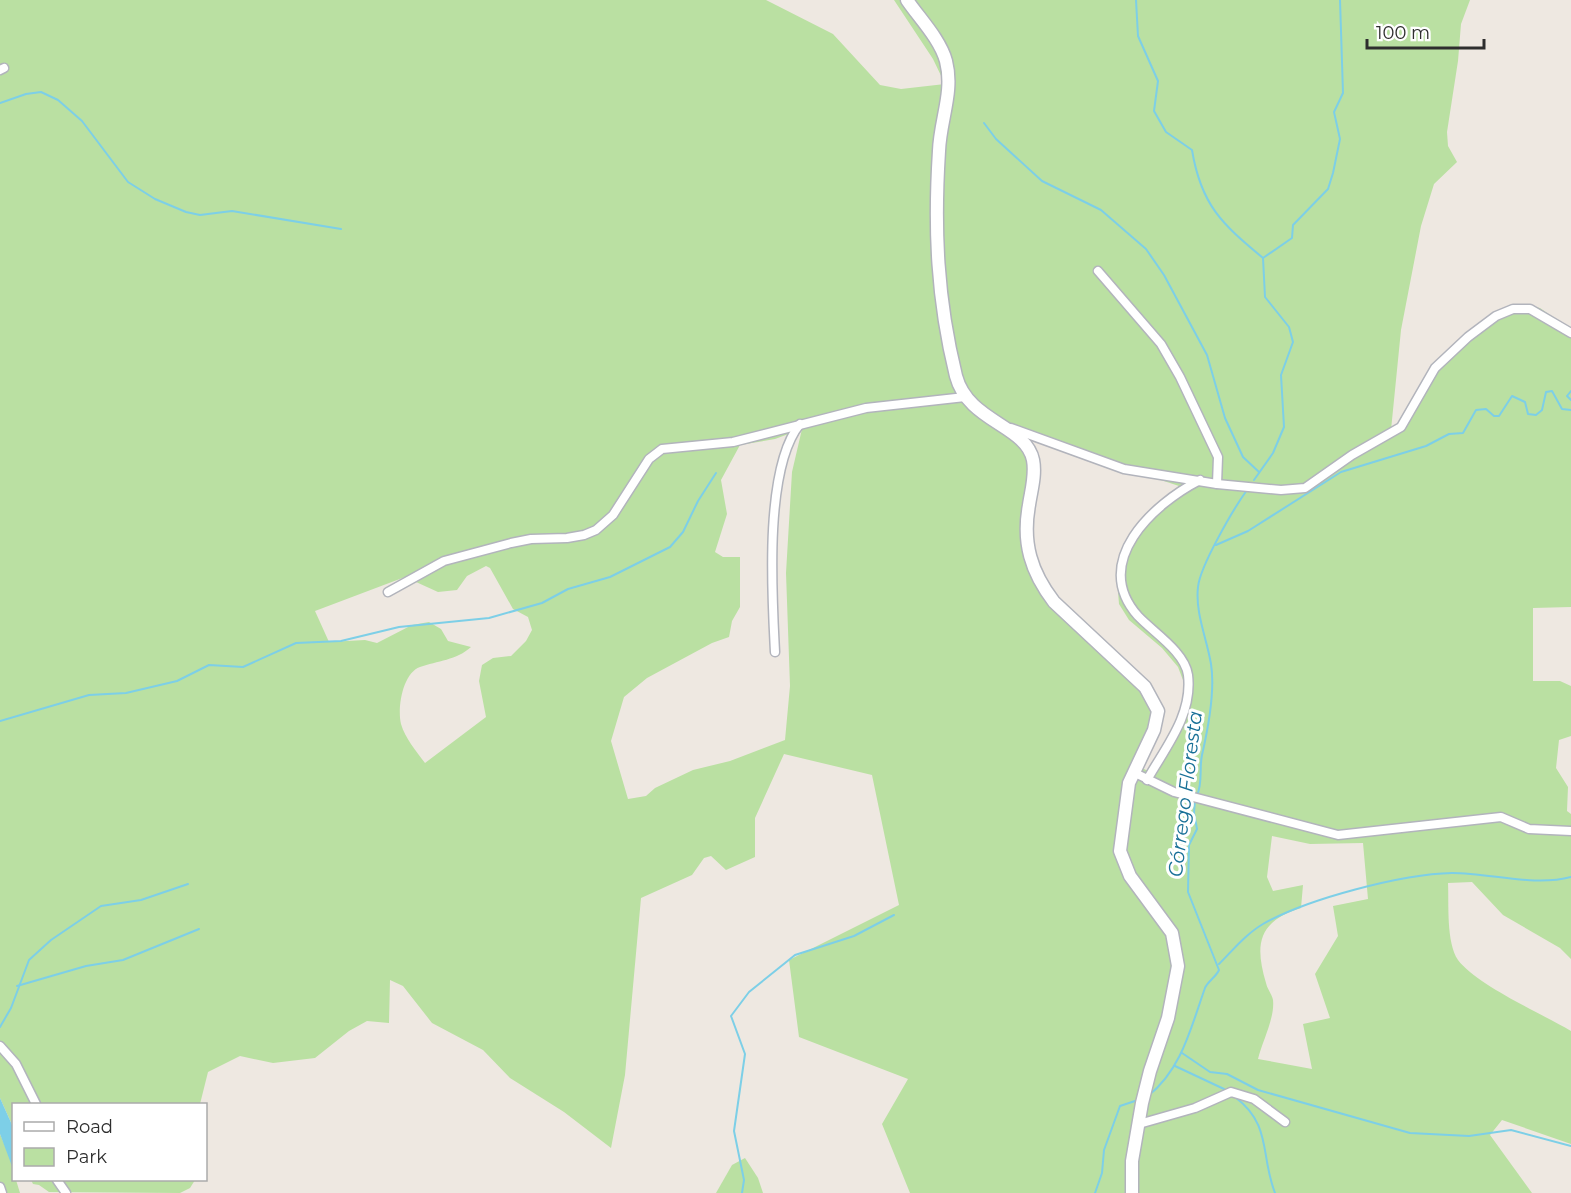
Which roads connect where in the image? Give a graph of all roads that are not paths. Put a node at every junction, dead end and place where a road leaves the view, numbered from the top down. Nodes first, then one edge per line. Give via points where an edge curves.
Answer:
1 (907, 0) edge
2 (1098, 271) dead end
3 (1571, 333) edge
4 (965, 397) junction
5 (800, 423) junction
6 (999, 424) junction
7 (1200, 480) junction
8 (1217, 484) junction
9 (388, 592) dead end
10 (775, 652) dead end
11 (1133, 772) junction
12 (1147, 780) junction
13 (1571, 831) edge
14 (0, 1046) edge
15 (36, 1103) edge
16 (1285, 1122) dead end
17 (1139, 1124) junction
18 (0, 1187) edge
19 (2, 1193) edge
20 (1132, 1193) edge

1 - 4 main road via 942,51 949,78 939,149 935,222 941,305
2 - 8 street via 1161,344 1180,376 1218,457
3 - 8 street via 1530,309 1513,309 1496,316 1435,368 1401,427 1352,455 1313,485 1281,490
4 - 5 street via 866,408
4 - 6 main road
5 - 9 street via 734,442 663,449 649,459 613,515 596,530 567,538 521,541 444,561
5 - 10 street via 788,442 780,470 772,565
6 - 7 street via 1124,469
6 - 11 main road via 1020,439 1033,458 1025,528 1036,574 1054,602 1115,656 1154,700 1158,719
7 - 8 street
7 - 12 street via 1148,516 1131,540 1123,564 1122,585 1128,602 1178,656 1188,676 1178,727
11 - 12 street
11 - 17 main road via 1120,851 1130,876 1172,933 1178,966
12 - 13 street via 1197,798 1338,835 1501,817 1529,829
14 - 15 street via 16,1064
16 - 17 street via 1254,1099 1231,1092 1195,1108
17 - 20 main road via 1132,1161
18 - 19 street

